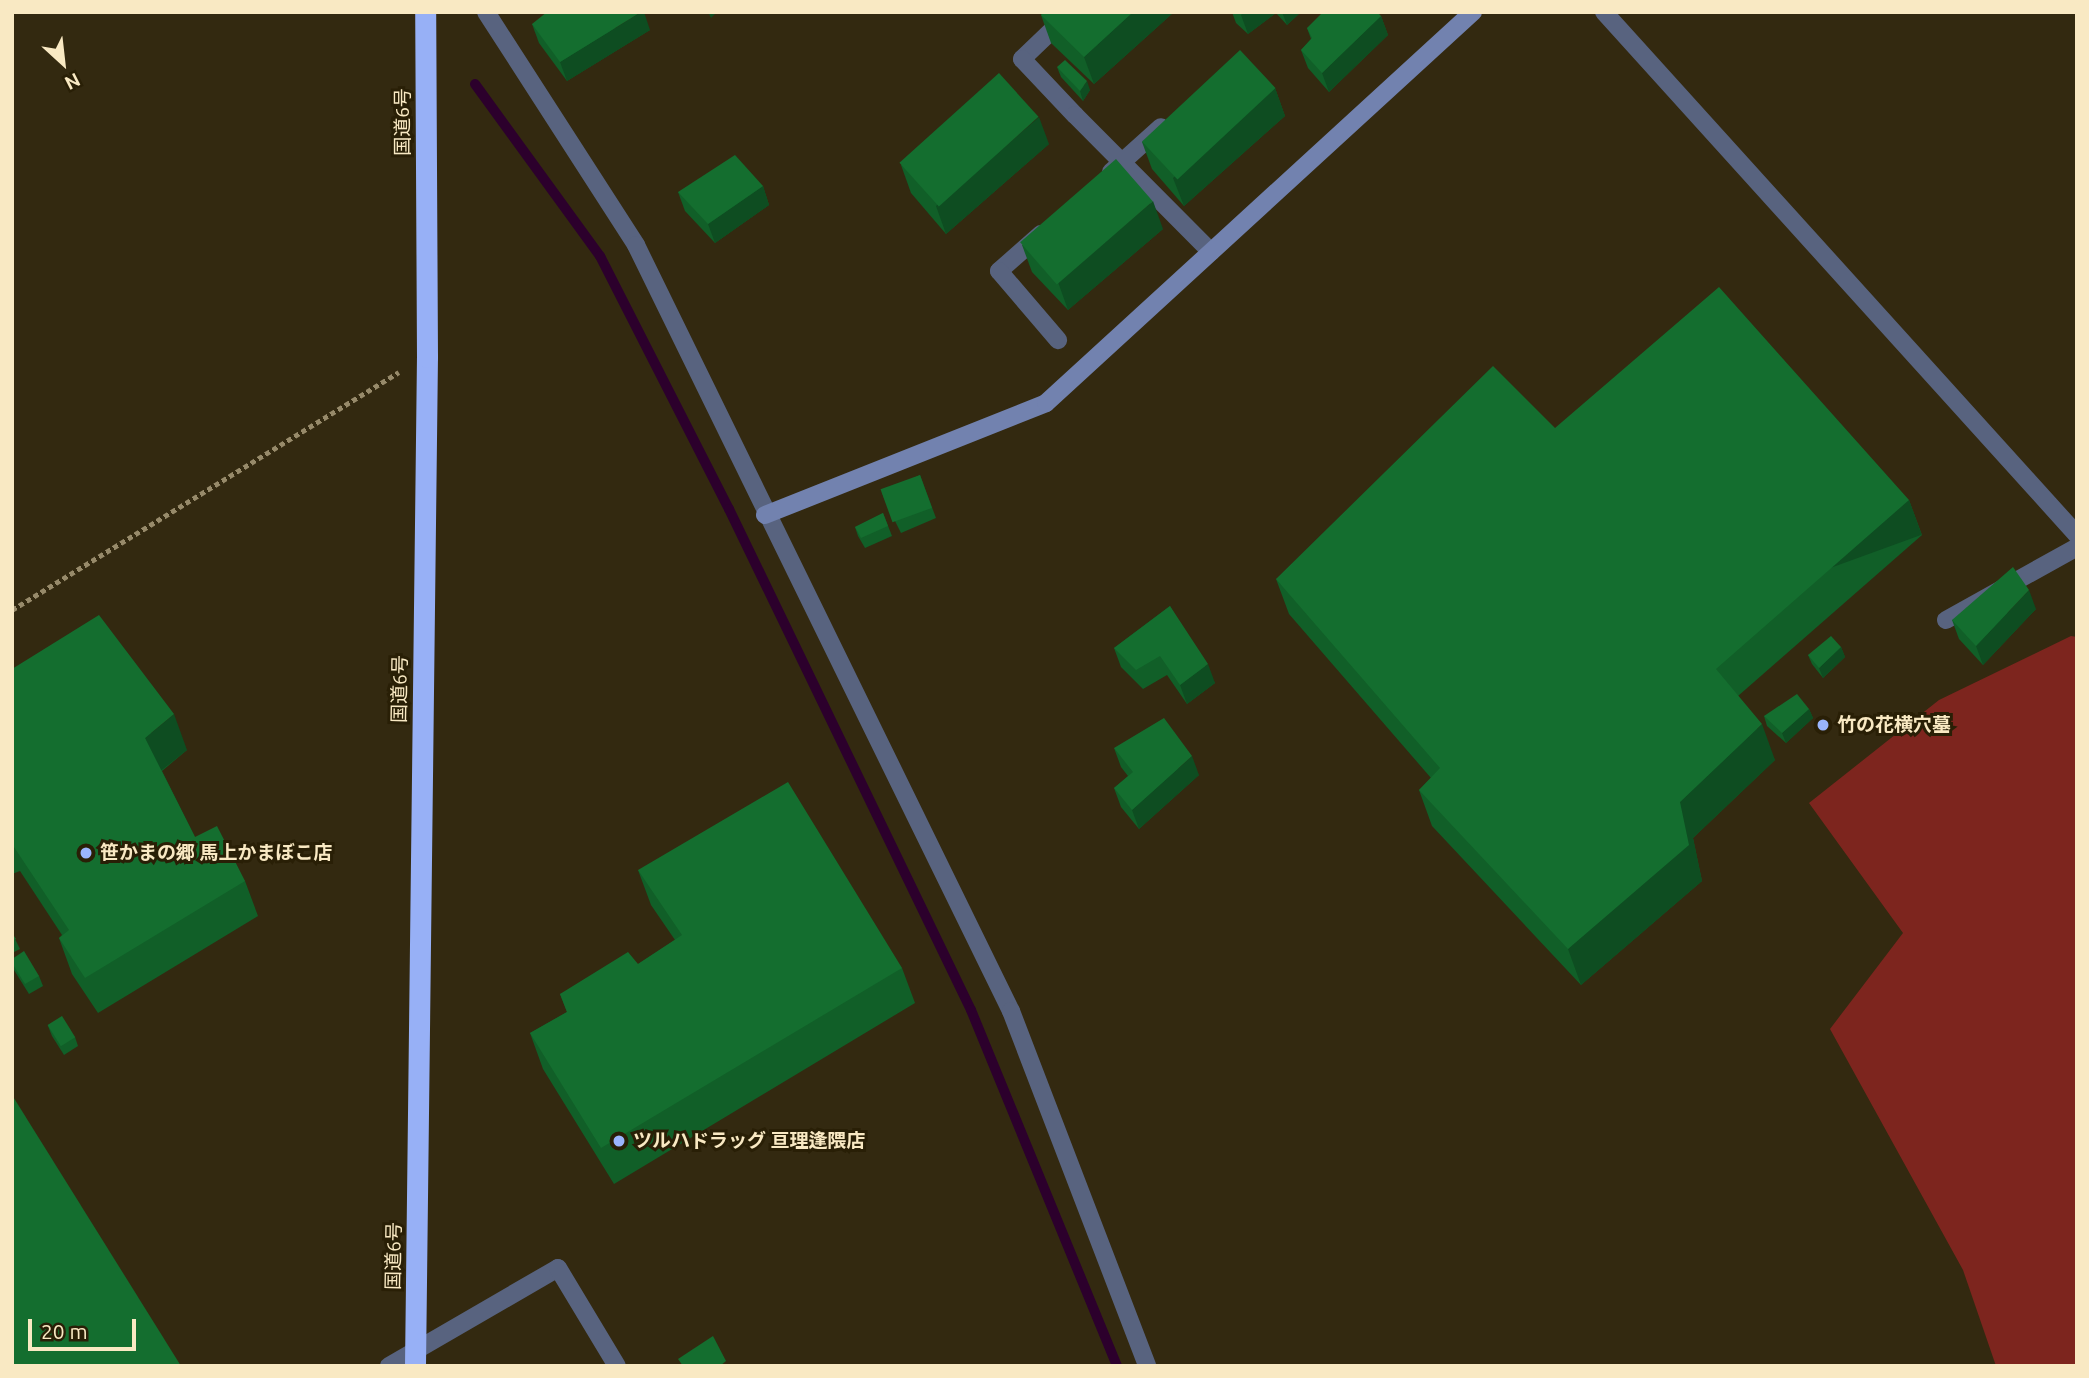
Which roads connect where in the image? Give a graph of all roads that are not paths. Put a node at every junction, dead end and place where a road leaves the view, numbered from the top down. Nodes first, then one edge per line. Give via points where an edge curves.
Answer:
1 (425, 12) edge
2 (486, 12) edge
3 (1071, 12) edge
4 (1473, 12) edge
5 (1604, 12) edge
6 (1174, 115) edge
7 (1122, 162) junction
8 (1102, 180) edge
9 (1050, 226) edge
10 (1211, 252) junction
11 (1058, 340) dead end
12 (765, 515) junction
13 (2077, 535) edge
14 (2077, 547) edge
15 (1946, 620) dead end
16 (415, 1358) edge
17 (389, 1366) edge
18 (617, 1366) edge
19 (1147, 1366) edge

1 - 16 highway, 国道6号 via 427,357
2 - 12 street via 636,245
3 - 7 street via 1022,59
4 - 10 street
5 - 13 street
6 - 7 street
7 - 8 street
7 - 10 street
9 - 11 street via 999,271
10 - 12 street via 1046,403
12 - 19 street via 1010,1012
14 - 15 street
16 - 17 street
16 - 18 street via 558,1268

